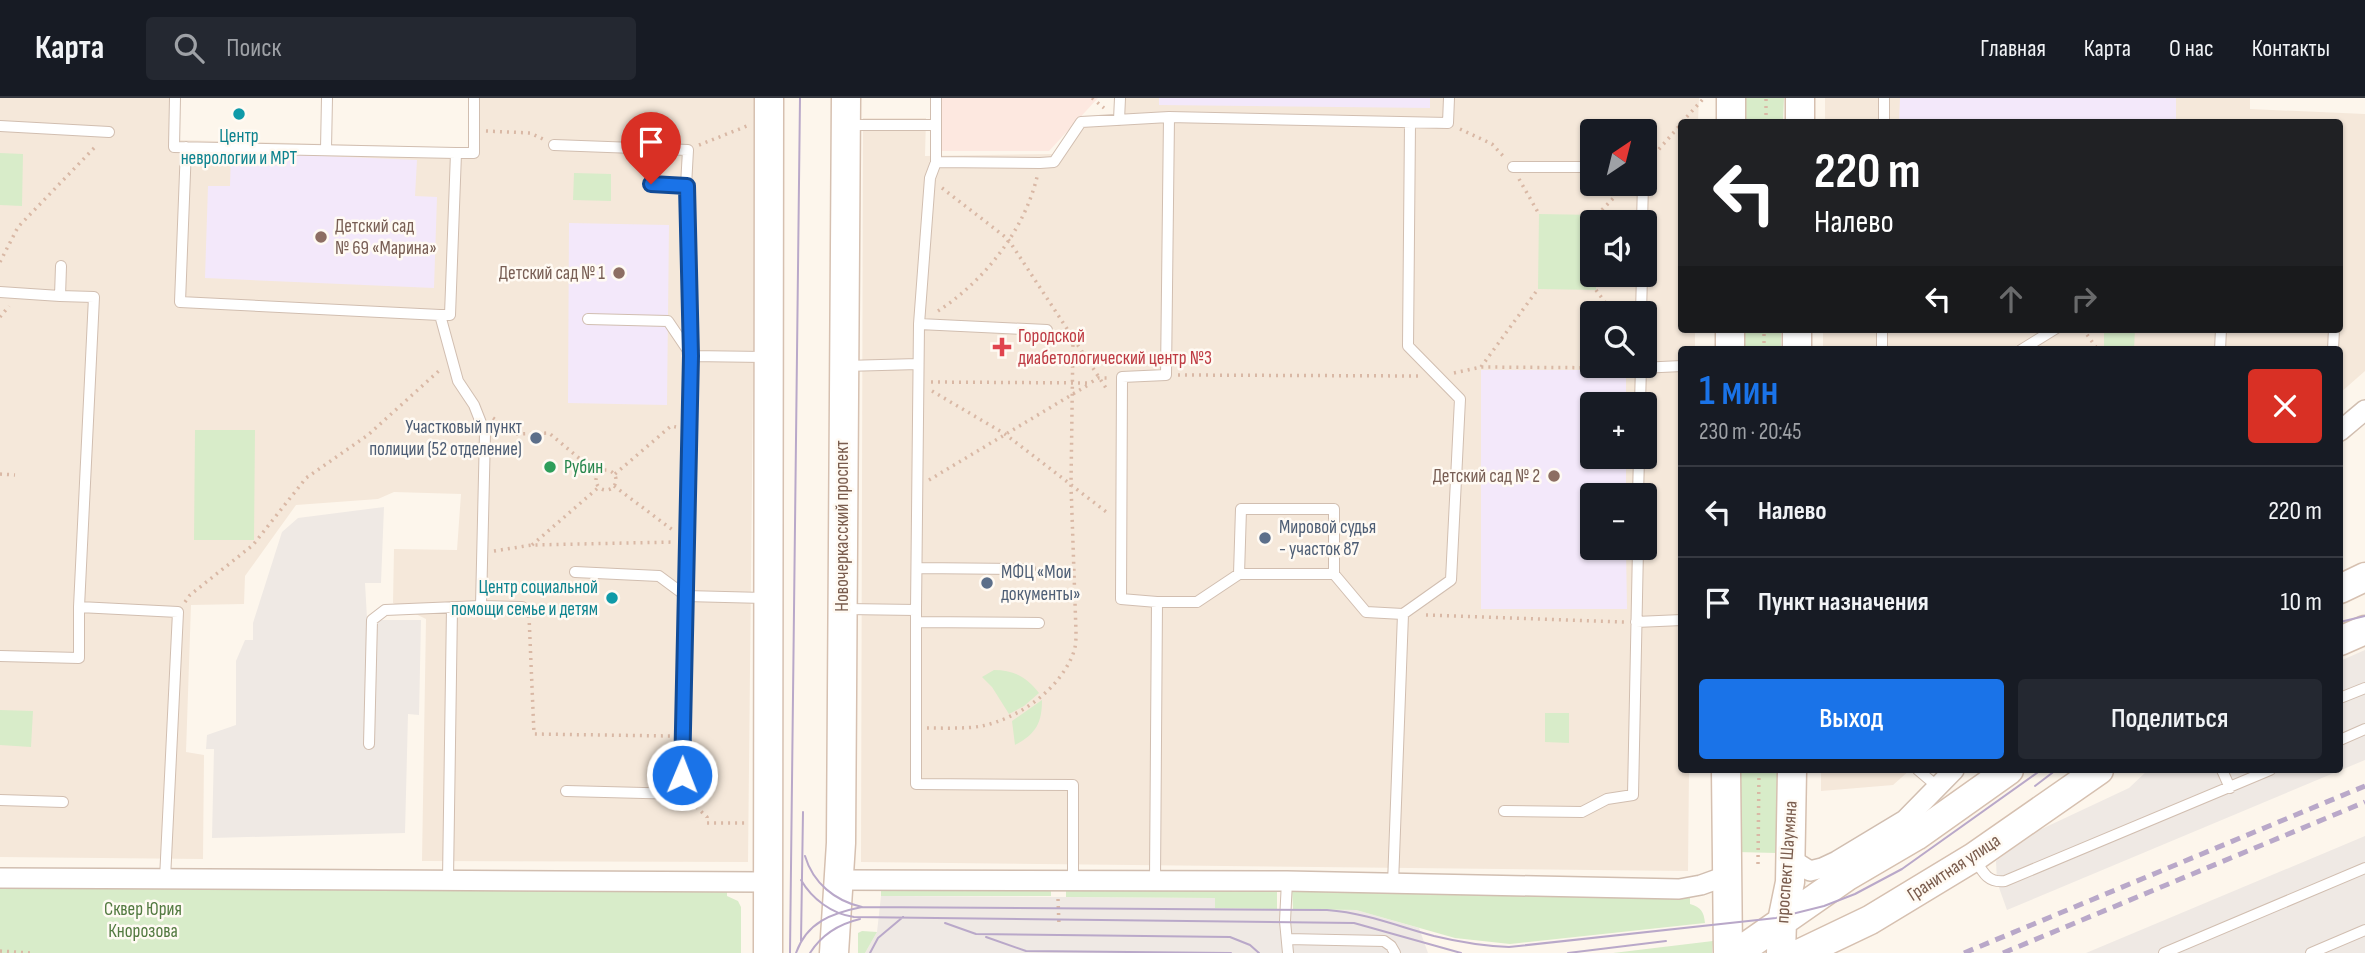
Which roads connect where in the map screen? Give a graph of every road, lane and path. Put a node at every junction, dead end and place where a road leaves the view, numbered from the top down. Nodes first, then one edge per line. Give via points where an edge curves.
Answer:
1 (175, 98) edge
2 (327, 98) edge
3 (474, 98) edge
4 (769, 98) edge
5 (936, 98) edge
6 (1120, 98) edge
7 (1449, 98) edge
8 (1704, 98) edge
9 (1731, 98) edge
10 (1766, 98) edge
11 (1800, 98) edge
12 (1884, 98) edge
13 (846, 112) edge
14 (1169, 117) junction
15 (1686, 119) edge
16 (1731, 119) edge
17 (1766, 119) edge
18 (1800, 119) edge
19 (1884, 119) edge
20 (1119, 120) junction
21 (1410, 123) junction
22 (750, 124) dead end
23 (936, 125) junction
24 (0, 126) edge
25 (1678, 128) edge
26 (109, 131) joint
27 (477, 131) dead end
28 (555, 145) joint
29 (186, 148) junction
30 (326, 149) junction
31 (653, 150) junction
32 (688, 150) junction
33 (1657, 151) edge
34 (456, 153) junction
35 (936, 162) junction
36 (1040, 163) junction
37 (1513, 167) dead end
38 (1580, 167) edge
39 (930, 178) junction
40 (687, 186) junction
41 (1615, 196) edge
42 (1602, 210) edge
43 (1008, 239) junction
44 (0, 262) edge
45 (61, 266) dead end
46 (1538, 289) dead end
47 (1596, 290) dead end
48 (0, 292) edge
49 (60, 296) junction
50 (1604, 301) edge
51 (440, 315) junction
52 (588, 319) dead end
53 (919, 324) junction
54 (1046, 330) dead end
55 (2049, 333) edge
56 (1073, 338) junction
57 (2027, 346) edge
58 (691, 356) junction
59 (769, 357) junction
60 (451, 360) junction
61 (918, 364) junction
62 (843, 366) junction
63 (1678, 366) edge
64 (1481, 367) junction
65 (1580, 367) edge
66 (1657, 367) edge
67 (1166, 375) junction
68 (1122, 377) junction
69 (1438, 377) junction
70 (1098, 378) junction
71 (918, 382) junction
72 (1072, 383) junction
73 (1090, 383) junction
74 (1072, 394) junction
75 (474, 405) junction
76 (2365, 410) edge
77 (1123, 413) junction
78 (2345, 424) edge
79 (680, 427) dead end
80 (1005, 434) junction
81 (0, 474) edge
82 (598, 474) junction
83 (615, 474) junction
84 (15, 475) dead end
85 (1071, 485) junction
86 (614, 486) junction
87 (599, 487) junction
88 (918, 487) junction
89 (1122, 523) junction
90 (687, 541) junction
91 (532, 545) junction
92 (482, 553) junction
93 (1638, 560) edge
94 (917, 568) junction
95 (1030, 569) dead end
96 (575, 572) dead end
97 (1239, 574) junction
98 (1334, 575) junction
99 (2365, 578) edge
100 (2343, 588) edge
101 (686, 596) junction
102 (767, 598) junction
103 (1157, 602) junction
104 (481, 606) junction
105 (79, 607) junction
106 (452, 607) junction
107 (522, 607) joint
108 (841, 609) junction
109 (916, 610) junction
110 (178, 612) junction
111 (1403, 614) junction
112 (1678, 620) edge
113 (916, 622) junction
114 (1636, 622) junction
115 (1039, 623) dead end
116 (2365, 630) edge
117 (2343, 640) edge
118 (0, 656) edge
119 (2365, 688) edge
120 (2343, 697) edge
121 (916, 728) junction
122 (2365, 729) edge
123 (683, 737) junction
124 (2343, 739) edge
125 (369, 744) dead end
126 (1726, 773) edge
127 (1759, 773) edge
128 (1792, 773) edge
129 (1922, 773) edge
130 (1951, 773) edge
131 (2004, 773) edge
132 (2095, 773) edge
133 (2223, 773) edge
134 (2263, 773) edge
135 (1938, 787) junction
136 (2230, 788) junction
137 (566, 791) dead end
138 (682, 794) junction
139 (0, 800) edge
140 (63, 802) dead end
141 (1504, 811) dead end
142 (751, 823) dead end
143 (1911, 828) junction
144 (1974, 857) junction
145 (1791, 859) junction
146 (1758, 864) dead end
147 (2365, 869) edge
148 (0, 878) edge
149 (165, 879) junction
150 (448, 879) junction
151 (838, 880) junction
152 (1155, 881) junction
153 (1287, 881) junction
154 (767, 883) junction
155 (1065, 883) junction
156 (1393, 884) junction
157 (1726, 889) junction
158 (1782, 921) junction
159 (1059, 925) dead end
160 (2365, 930) edge
161 (1287, 939) junction
162 (1754, 949) edge
163 (0, 951) edge
164 (30, 953) edge
165 (768, 953) edge
166 (834, 953) edge
167 (1288, 953) edge
168 (1395, 953) edge
169 (1728, 953) edge
170 (1781, 953) edge
171 (1801, 953) edge
172 (2164, 953) edge
173 (2311, 953) edge

1 - 29 lane via 174,147
2 - 30 lane
3 - 34 lane via 474,153
4 - 59 main road
5 - 23 lane
6 - 20 lane
7 - 21 lane via 1448,123
8 - 15 path
9 - 16 main road
10 - 17 path
11 - 18 main road
12 - 19 lane
13 - 23 lane
13 - 62 main road, Новочеркасский проспект
14 - 20 lane
14 - 21 lane
14 - 67 lane
20 - 36 lane via 1081,122 1054,162
21 - 69 lane via 1408,346
22 - 32 path
23 - 35 lane
24 - 26 lane
25 - 33 path
26 - 44 path via 18,228
27 - 28 path via 530,132
28 - 31 lane
29 - 30 lane
29 - 51 lane via 180,302
30 - 34 lane
31 - 32 lane
31 - 40 lane via 651,184
32 - 40 lane
34 - 51 lane via 450,315
35 - 36 lane
35 - 39 lane
36 - 43 path via 1025,211
37 - 38 lane
39 - 43 path
39 - 53 lane
40 - 58 lane
41 - 42 path
43 - 53 path via 985,273
43 - 56 path
45 - 49 lane
46 - 64 path
47 - 50 path
48 - 49 lane
49 - 105 lane via 94,297
51 - 60 lane
52 - 58 lane via 668,321
53 - 54 lane
53 - 61 lane
55 - 57 lane
56 - 70 path
56 - 72 path
58 - 59 lane
58 - 90 lane
59 - 102 main road
60 - 75 lane
60 - 110 path via 368,435 306,478 253,545 190,596
61 - 62 lane
61 - 71 lane
62 - 108 main road, Новочеркасский проспект
63 - 66 lane
64 - 65 path
64 - 69 path
67 - 68 lane
67 - 69 path
68 - 70 path
68 - 77 lane
69 - 111 lane via 1460,399 1451,580
70 - 73 path
70 - 77 path
71 - 72 path
71 - 80 path
71 - 88 lane
72 - 73 path
72 - 74 path
73 - 74 path
74 - 80 path
74 - 85 path
75 - 82 path via 517,434 550,433
75 - 92 lane via 485,433
76 - 78 street
77 - 89 lane
79 - 83 path via 671,426
80 - 85 path
80 - 88 path
81 - 84 path
82 - 83 path via 606,470
82 - 87 path
83 - 86 path
85 - 89 path
85 - 121 path via 1076,632 1074,652 1063,672 1025,709 1004,720 980,726
86 - 87 path via 607,490
86 - 90 path
87 - 91 path
88 - 94 lane
89 - 103 lane via 1121,599
90 - 91 path
90 - 101 lane
91 - 92 path
92 - 104 lane
93 - 114 lane
94 - 95 lane
94 - 109 lane
96 - 101 lane via 659,576
97 - 98 lane
97 - 98 lane via 1241,509 1334,509
97 - 103 lane via 1196,602
98 - 111 lane via 1366,612
99 - 100 main road
101 - 102 lane
101 - 123 lane
102 - 154 main road
103 - 152 lane
104 - 106 lane
104 - 107 lane
105 - 110 lane
105 - 118 lane via 79,658
106 - 125 lane via 385,610 373,620
106 - 150 lane
107 - 123 path via 531,618 534,734
108 - 109 lane
108 - 151 main road, Новочеркасский проспект
109 - 113 lane
110 - 149 lane
111 - 114 path
111 - 156 lane
112 - 114 lane
113 - 115 lane
113 - 121 lane
114 - 141 lane via 1633,795 1606,799 1582,812
116 - 117 main road
119 - 120 lane
121 - 155 lane via 916,784 1073,785
122 - 124 lane
123 - 138 lane
126 - 157 main road
127 - 146 path
128 - 145 main road, проспект Шаумяна
129 - 135 lane
130 - 135 street
131 - 143 main road
132 - 144 main road, Гранитная улица
133 - 136 lane
134 - 136 lane
135 - 143 street
136 - 144 lane via 2005,881 1988,879
137 - 138 lane
138 - 142 path via 707,817 708,824
139 - 140 lane
143 - 145 street via 1822,868 1810,871
143 - 158 main road
144 - 171 main road, Гранитная улица via 1870,920
145 - 158 main road, проспект Шаумяна
147 - 172 lane
148 - 149 street
149 - 150 street
150 - 154 street
151 - 155 street
151 - 166 main road, Новочеркасский проспект
152 - 153 street
152 - 155 street
153 - 156 street
153 - 161 lane
154 - 165 main road
155 - 159 path
156 - 157 street via 1679,889 1701,885
157 - 162 main road, проспект Шаумяна
157 - 169 main road
158 - 162 main road
158 - 170 main road, проспект Шаумяна
160 - 173 lane
161 - 167 lane
161 - 168 lane via 1384,940
163 - 164 path

